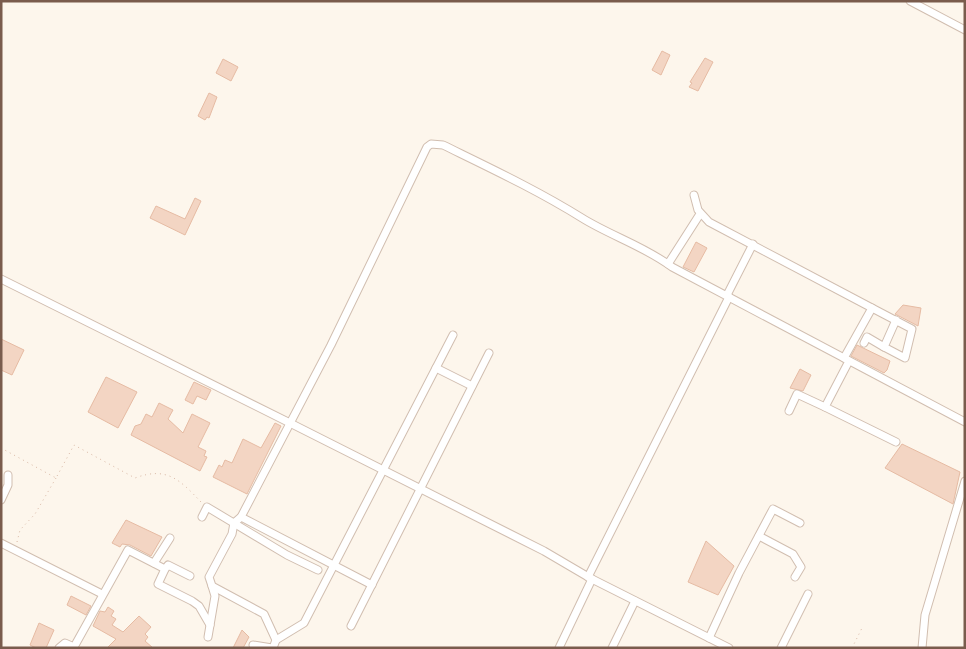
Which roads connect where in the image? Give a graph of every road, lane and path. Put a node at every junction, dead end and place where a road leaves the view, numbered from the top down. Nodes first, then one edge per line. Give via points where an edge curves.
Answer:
1 (910, 1) edge
2 (965, 30) edge
3 (694, 195) dead end
4 (700, 214) junction
5 (753, 244) junction
6 (668, 264) junction
7 (1, 279) edge
8 (728, 296) junction
9 (872, 308) junction
10 (896, 320) junction
11 (453, 335) dead end
12 (864, 343) dead end
13 (884, 347) junction
14 (489, 353) dead end
15 (846, 360) junction
16 (436, 368) junction
17 (472, 386) junction
18 (825, 406) junction
19 (789, 410) dead end
20 (290, 422) junction
21 (965, 422) edge
22 (896, 442) dead end
23 (1, 448) edge
24 (384, 470) junction
25 (8, 476) dead end
26 (56, 478) junction
27 (965, 481) edge
28 (422, 489) junction
29 (1, 500) edge
30 (207, 508) junction
31 (202, 517) dead end
32 (241, 517) junction
33 (800, 523) dead end
34 (234, 524) junction
35 (758, 536) junction
36 (170, 538) dead end
37 (1, 543) edge
38 (14, 550) junction
39 (154, 563) junction
40 (334, 566) junction
41 (165, 569) junction
42 (318, 570) dead end
43 (190, 576) dead end
44 (795, 577) dead end
45 (590, 578) junction
46 (372, 585) junction
47 (212, 586) junction
48 (102, 594) junction
49 (808, 594) dead end
50 (635, 601) junction
51 (210, 625) junction
52 (351, 626) dead end
53 (863, 626) dead end
54 (208, 637) dead end
55 (710, 638) junction
56 (276, 640) junction
57 (253, 645) dead end
58 (60, 648) edge
59 (272, 648) edge
60 (559, 648) edge
61 (612, 648) edge
62 (729, 648) edge
63 (781, 648) edge
64 (852, 648) edge
65 (922, 648) edge

1 - 2 street
3 - 4 street
4 - 5 street
4 - 6 street
5 - 8 street
5 - 9 street
6 - 8 street
6 - 20 street via 527,186 443,144 431,144 426,147 331,346
7 - 20 street
8 - 15 street
8 - 45 street
9 - 10 street
9 - 15 street
10 - 13 street
10 - 13 street via 912,329 905,358
11 - 16 street
12 - 13 street via 867,337
14 - 17 street
15 - 18 street
15 - 21 street
16 - 17 street
16 - 24 street
17 - 28 street
18 - 19 street via 797,394
18 - 22 street
20 - 24 street
20 - 32 street
23 - 26 path
24 - 28 street
24 - 40 street
25 - 29 street via 8,486
26 - 30 path via 74,445 135,478 154,472 172,477 182,482
26 - 38 path via 35,514 20,530
27 - 65 street via 925,614
28 - 45 street
28 - 46 street
30 - 31 street
30 - 34 street
32 - 34 street
32 - 40 street
33 - 35 street via 773,509
34 - 42 street
34 - 47 street via 209,577
35 - 44 street via 793,554 800,567
35 - 55 street
36 - 39 street
37 - 38 street
38 - 48 street
39 - 41 street
39 - 48 street via 128,550 110,586
40 - 46 street
40 - 56 street via 304,623
41 - 43 street via 168,565
41 - 51 street via 158,584 192,600
45 - 50 street
45 - 60 street
46 - 52 street
47 - 51 street via 214,596
47 - 56 street via 264,614
48 - 58 street via 74,647 65,643
49 - 63 street
50 - 55 street
50 - 61 street
51 - 54 street
53 - 64 path
55 - 62 street
56 - 59 street
57 - 59 street

